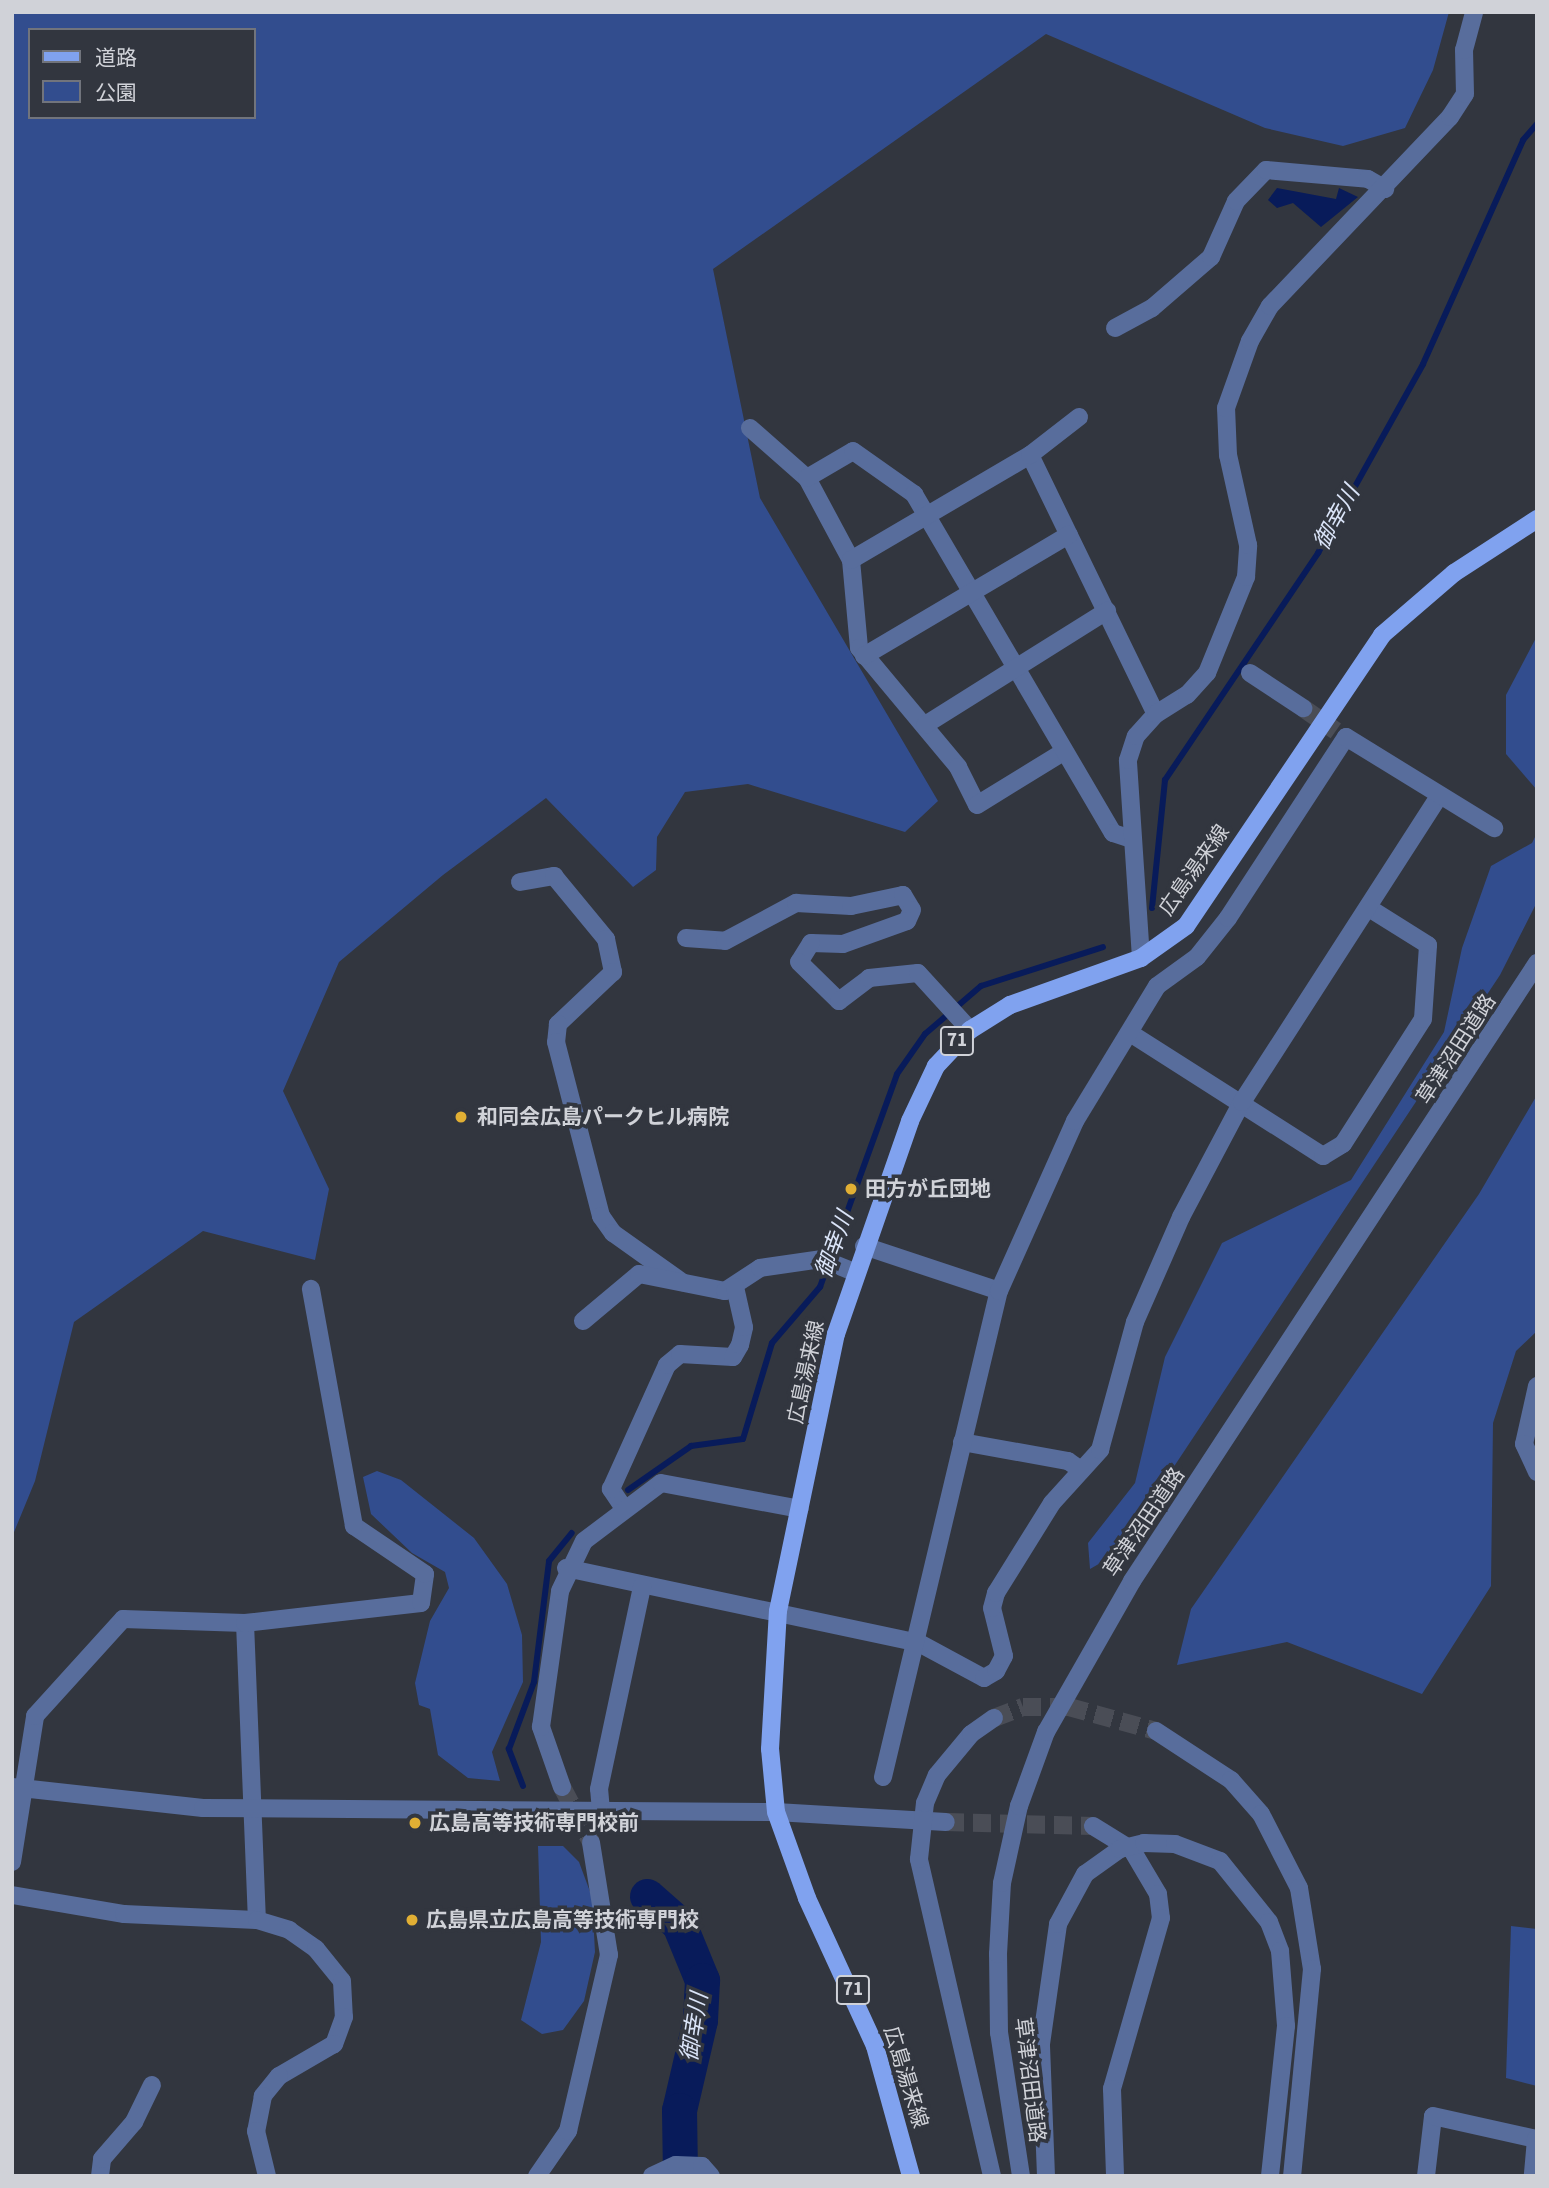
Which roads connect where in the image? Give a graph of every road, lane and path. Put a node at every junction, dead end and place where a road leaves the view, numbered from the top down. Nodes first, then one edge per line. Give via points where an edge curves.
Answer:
1 (1474, 12) edge
2 (1385, 189) junction
3 (1115, 328) dead end
4 (1079, 417) dead end
5 (750, 428) dead end
6 (1030, 455) junction
7 (807, 478) junction
8 (925, 512) junction
9 (1537, 519) edge
10 (1069, 535) junction
11 (851, 560) junction
12 (972, 596) junction
13 (1107, 611) junction
14 (864, 656) junction
15 (1015, 671) junction
16 (1250, 673) dead end
17 (1303, 708) tunnel mouth
18 (1156, 714) junction
19 (925, 725) junction
20 (1063, 752) junction
21 (1440, 795) junction
22 (1494, 828) dead end
23 (1132, 839) junction
24 (520, 882) dead end
25 (1369, 908) junction
26 (686, 938) dead end
27 (1141, 958) junction
28 (1537, 963) edge
29 (970, 1030) junction
30 (1130, 1033) junction
31 (1242, 1102) junction
32 (864, 1246) junction
33 (853, 1272) junction
34 (682, 1282) junction
35 (735, 1287) junction
36 (311, 1289) dead end
37 (999, 1291) junction
38 (583, 1321) dead end
39 (1537, 1386) edge
40 (962, 1442) junction
41 (1080, 1470) junction
42 (1537, 1472) edge
43 (623, 1507) junction
44 (800, 1509) junction
45 (566, 1568) junction
46 (642, 1586) junction
47 (778, 1611) junction
48 (245, 1623) junction
49 (919, 1643) junction
50 (994, 1718) tunnel mouth
51 (1156, 1731) tunnel mouth
52 (883, 1777) dead end
53 (562, 1787) tunnel mouth
54 (18, 1788) edge
55 (256, 1808) junction
56 (601, 1811) junction
57 (776, 1812) junction
58 (946, 1822) tunnel mouth
59 (1093, 1826) tunnel mouth
60 (591, 1842) tunnel mouth
61 (12, 1862) edge
62 (12, 1895) edge
63 (257, 1920) junction
64 (152, 2085) dead end
65 (100, 2176) edge
66 (267, 2176) edge
67 (537, 2176) edge
68 (652, 2176) edge
69 (711, 2176) edge
70 (911, 2176) edge
71 (992, 2176) edge
72 (1021, 2176) edge
73 (1046, 2176) edge
74 (1115, 2176) edge
75 (1270, 2176) edge
76 (1292, 2176) edge
77 (1426, 2176) edge
78 (1533, 2176) edge

1 - 2 street via 1464,50 1465,94
2 - 3 street via 1368,179 1266,170 1236,201 1212,257 1152,307
2 - 18 street via 1270,306 1250,341 1226,408 1228,455 1248,545 1246,577 1207,673 1187,695
4 - 6 street
5 - 7 street
6 - 8 street
6 - 10 street
7 - 8 street via 853,451 914,494
7 - 11 street
8 - 11 street
8 - 12 street
9 - 27 main road, 広島湯来線 / 71 via 1454,573 1382,635 1196,914
10 - 12 street
10 - 13 street
11 - 14 street
12 - 14 street
12 - 15 street
13 - 15 street
13 - 18 street
14 - 19 street
15 - 19 street
15 - 20 street
16 - 17 street
18 - 23 street via 1136,736 1128,760
19 - 20 street via 977,806
20 - 23 street via 1113,833
21 - 22 street
21 - 25 street
21 - 30 street via 1341,734 1228,918 1197,957 1157,986
23 - 27 street
24 - 34 street via 554,876 606,939 613,972 558,1024 556,1042 601,1216 613,1233
25 - 31 street
25 - 31 street via 1428,945 1423,1018 1343,1144 1323,1156
26 - 29 street via 725,941 796,903 852,906 903,895 912,910 907,921 844,944 811,943 799,962 839,1001 869,978 918,973
27 - 29 main road, 広島湯来線 / 71 via 1010,1005
28 - 72 street, 草津沼田道路 via 1132,1581 1046,1732 1014,1832 998,1954 999,2033
29 - 32 main road, 広島湯来線 / 71 via 925,1082
30 - 31 street
30 - 37 street via 1074,1121
31 - 41 street via 1181,1217 1135,1322 1100,1450
32 - 33 main road, 広島湯来線 / 71
32 - 37 street
33 - 35 street via 822,1259 760,1268
33 - 44 main road, 広島湯来線 / 71
34 - 35 street
34 - 38 street via 639,1274
35 - 43 street via 744,1327 740,1345 733,1357 680,1354 667,1365 611,1489
36 - 48 street via 354,1526 425,1574 421,1603
37 - 40 street
39 - 42 street via 1524,1444
40 - 41 street via 1068,1461
40 - 49 street
41 - 49 street via 1052,1503 996,1593 992,1608 1004,1656 996,1671 984,1678
43 - 44 street via 661,1483
43 - 45 street via 584,1541
44 - 47 main road, 広島湯来線 / 71
45 - 46 street
45 - 53 street via 541,1727
46 - 47 street
46 - 56 street via 599,1789
47 - 49 street
47 - 57 main road, 広島湯来線 / 71 via 770,1749
48 - 54 street via 123,1619 35,1716
48 - 55 street
49 - 52 street
50 - 71 street via 971,1734 937,1775 925,1803 919,1859
51 - 76 street via 1193,1751 1246,1797 1281,1845 1299,1888 1312,1969
54 - 55 street via 137,1804
54 - 61 street
55 - 56 street
55 - 63 street
56 - 57 street
57 - 58 street
57 - 70 main road, 広島湯来線 / 71 via 807,1898 871,2036
59 - 74 street via 1132,1850 1158,1894 1161,1918 1160,1938 1112,2089
60 - 67 street via 609,1955 568,2132
62 - 63 street via 124,1914
63 - 66 street via 289,1930 316,1949 342,1981 344,2017 334,2044 279,2076 263,2096 256,2131
64 - 65 street via 134,2122 102,2159
68 - 69 street via 682,2165
73 - 75 street via 1041,2044 1058,1924 1085,1874 1120,1849 1144,1843 1175,1844 1220,1861 1254,1895 1282,1962 1286,2026
77 - 78 street via 1433,2116 1536,2139

